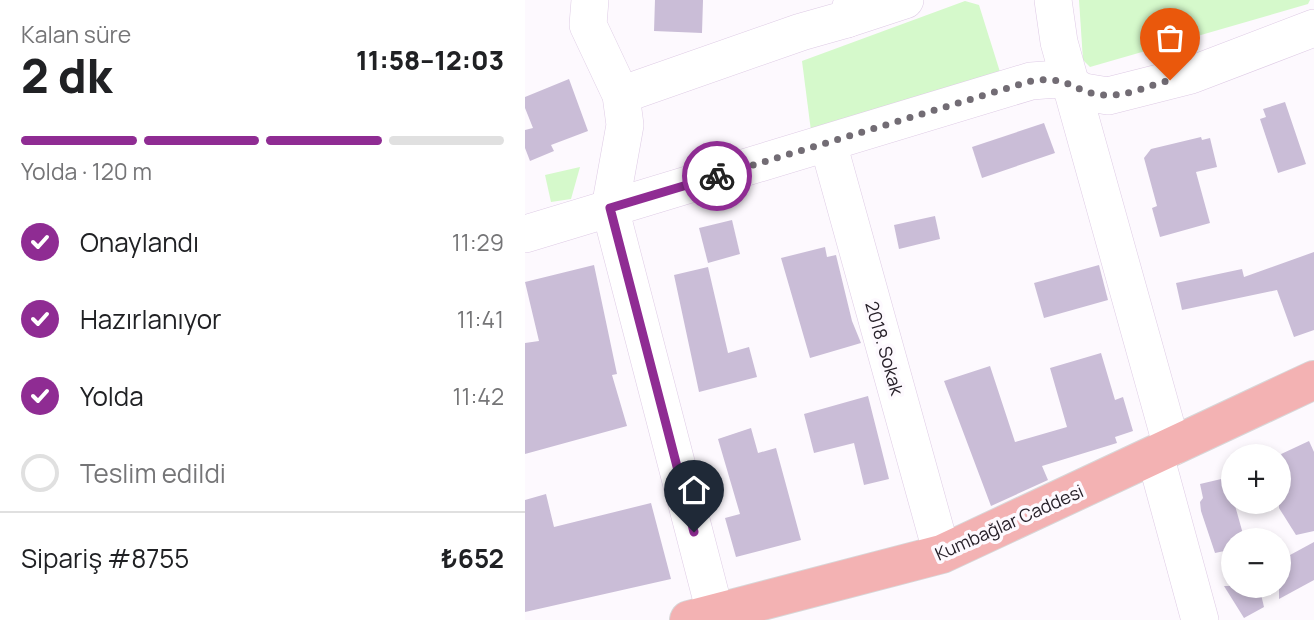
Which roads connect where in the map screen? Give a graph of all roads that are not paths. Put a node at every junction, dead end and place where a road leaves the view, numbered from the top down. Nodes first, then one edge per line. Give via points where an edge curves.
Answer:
1 (590, 0) edge
2 (905, 0) edge
3 (1053, 0) edge
4 (850, 10) edge
5 (1314, 28) edge
6 (1071, 83) junction
7 (621, 96) junction
8 (828, 143) junction
9 (610, 208) junction
10 (525, 234) edge
11 (1314, 380) edge
12 (1163, 451) junction
13 (942, 554) junction
14 (707, 618) edge
15 (1200, 620) edge

1 - 7 street via 588,25
2 - 4 street
3 - 6 street
4 - 7 street
5 - 6 street via 1191,75 1108,96 1084,92
6 - 8 street via 1049,78 1031,81
6 - 12 street
7 - 9 street via 625,125
8 - 9 street
8 - 13 street, 2018. Sokak
9 - 10 street
9 - 14 street
11 - 12 main road, Kumbağlar Caddesi
12 - 13 main road, Kumbağlar Caddesi
12 - 15 street
13 - 14 main road, Kumbağlar Caddesi

